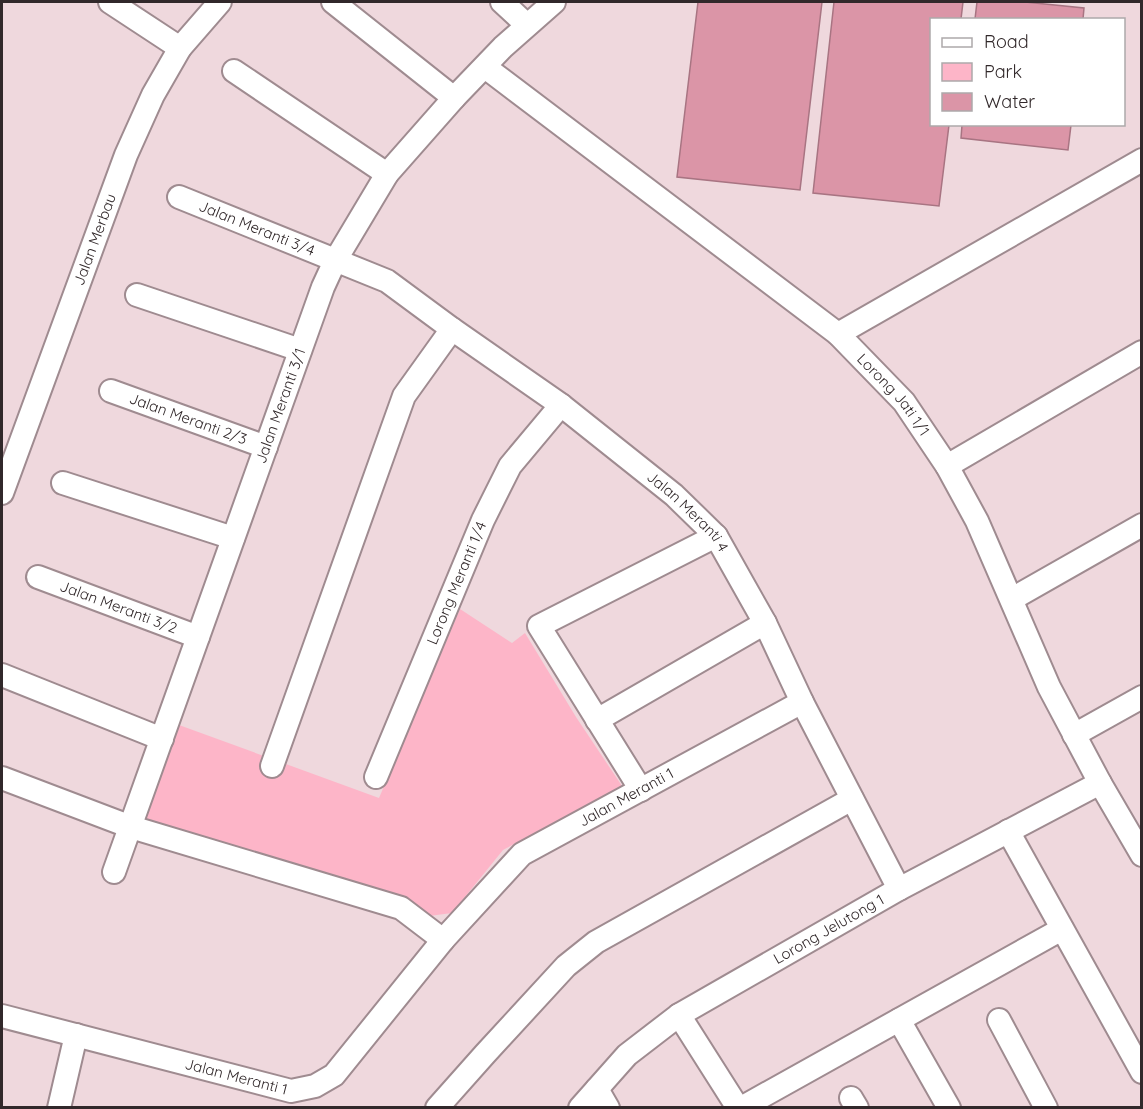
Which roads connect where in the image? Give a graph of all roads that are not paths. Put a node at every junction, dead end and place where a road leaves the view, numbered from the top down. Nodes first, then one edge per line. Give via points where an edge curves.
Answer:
1 (110, 2) edge
2 (220, 2) edge
3 (333, 2) edge
4 (502, 2) edge
5 (554, 2) edge
6 (527, 25) junction
7 (180, 48) junction
8 (484, 67) junction
9 (234, 71) dead end
10 (454, 98) junction
11 (1142, 160) edge
12 (387, 174) junction
13 (179, 197) dead end
14 (335, 261) junction
15 (137, 295) dead end
16 (452, 329) junction
17 (838, 333) junction
18 (300, 350) junction
19 (1142, 352) edge
20 (111, 391) dead end
21 (561, 405) junction
22 (266, 447) junction
23 (947, 466) junction
24 (63, 483) dead end
25 (2, 493) edge
26 (1142, 525) edge
27 (716, 536) junction
28 (233, 538) junction
29 (38, 577) dead end
30 (1012, 600) junction
31 (765, 623) junction
32 (198, 637) junction
33 (2, 675) edge
34 (1142, 697) edge
35 (802, 702) junction
36 (597, 720) junction
37 (1074, 735) junction
38 (162, 739) junction
39 (272, 766) dead end
40 (376, 777) dead end
41 (2, 778) edge
42 (1100, 783) junction
43 (641, 790) junction
44 (852, 799) junction
45 (130, 827) junction
46 (1008, 831) junction
47 (1142, 855) edge
48 (114, 872) dead end
49 (899, 890) junction
50 (1062, 929) junction
51 (443, 940) junction
52 (679, 1015) junction
53 (2, 1016) edge
54 (898, 1020) junction
55 (999, 1020) dead end
56 (76, 1035) junction
57 (1142, 1072) edge
58 (603, 1098) edge
59 (59, 1107) edge
60 (437, 1107) edge
61 (580, 1107) edge
62 (740, 1107) edge
63 (949, 1107) edge
64 (1046, 1107) edge

1 - 7 street
2 - 7 street, Jalan Merbau
3 - 10 street
4 - 6 street
5 - 6 street, Jalan Meranti 3/1
6 - 8 street, Jalan Meranti 3/1
7 - 25 street, Jalan Merbau via 126,154
8 - 10 street, Jalan Meranti 3/1
8 - 17 street, Lorong Jati 1/1
9 - 12 street
10 - 12 street, Jalan Meranti 3/1
11 - 17 street
12 - 14 street, Jalan Meranti 3/1
13 - 14 street, Jalan Meranti 3/4
14 - 16 street, Jalan Meranti 4 via 387,281
14 - 18 street, Jalan Meranti 3/1
15 - 18 street
16 - 21 street, Jalan Meranti 4
16 - 39 street via 404,396
17 - 23 street, Lorong Jati 1/1 via 904,402
18 - 22 street, Jalan Meranti 3/1
19 - 23 street
20 - 22 street, Jalan Meranti 2/3
21 - 27 street, Jalan Meranti 4 via 674,495
21 - 40 street, Lorong Meranti 1/4 via 510,466 483,520
22 - 28 street, Jalan Meranti 3/1
23 - 30 street, Lorong Jati 1/1
24 - 28 street
26 - 30 street
27 - 31 street, Jalan Meranti 4
27 - 36 street via 539,626
28 - 32 street, Jalan Meranti 3/1
29 - 32 street, Jalan Meranti 3/2
30 - 37 street, Lorong Jati 1/1
31 - 35 street, Jalan Meranti 4
31 - 36 street
32 - 38 street, Jalan Meranti 3/1
33 - 38 street
34 - 37 street
35 - 43 street, Jalan Meranti 1
35 - 44 street, Jalan Meranti 4
36 - 43 street
37 - 42 street, Lorong Jati 1/1
38 - 45 street, Jalan Meranti 3/1
41 - 45 street
42 - 46 street, Lorong Jelutong 1
42 - 47 street, Lorong Jati 1/1
43 - 51 street, Jalan Meranti 1 via 522,854
44 - 49 street, Jalan Meranti 4
44 - 60 street via 596,942 566,966
45 - 48 street, Jalan Meranti 3/1
45 - 51 street via 401,908
46 - 49 street, Lorong Jelutong 1
46 - 50 street
49 - 52 street, Lorong Jelutong 1
50 - 54 street
50 - 57 street
51 - 56 street, Jalan Meranti 1 via 334,1075 315,1086 291,1091
52 - 58 street, Lorong Jelutong 1 via 627,1055
52 - 62 street
53 - 56 street, Jalan Meranti 1
54 - 62 street
54 - 63 street
55 - 64 street
56 - 59 street
58 - 61 street, Lorong Jelutong 1

